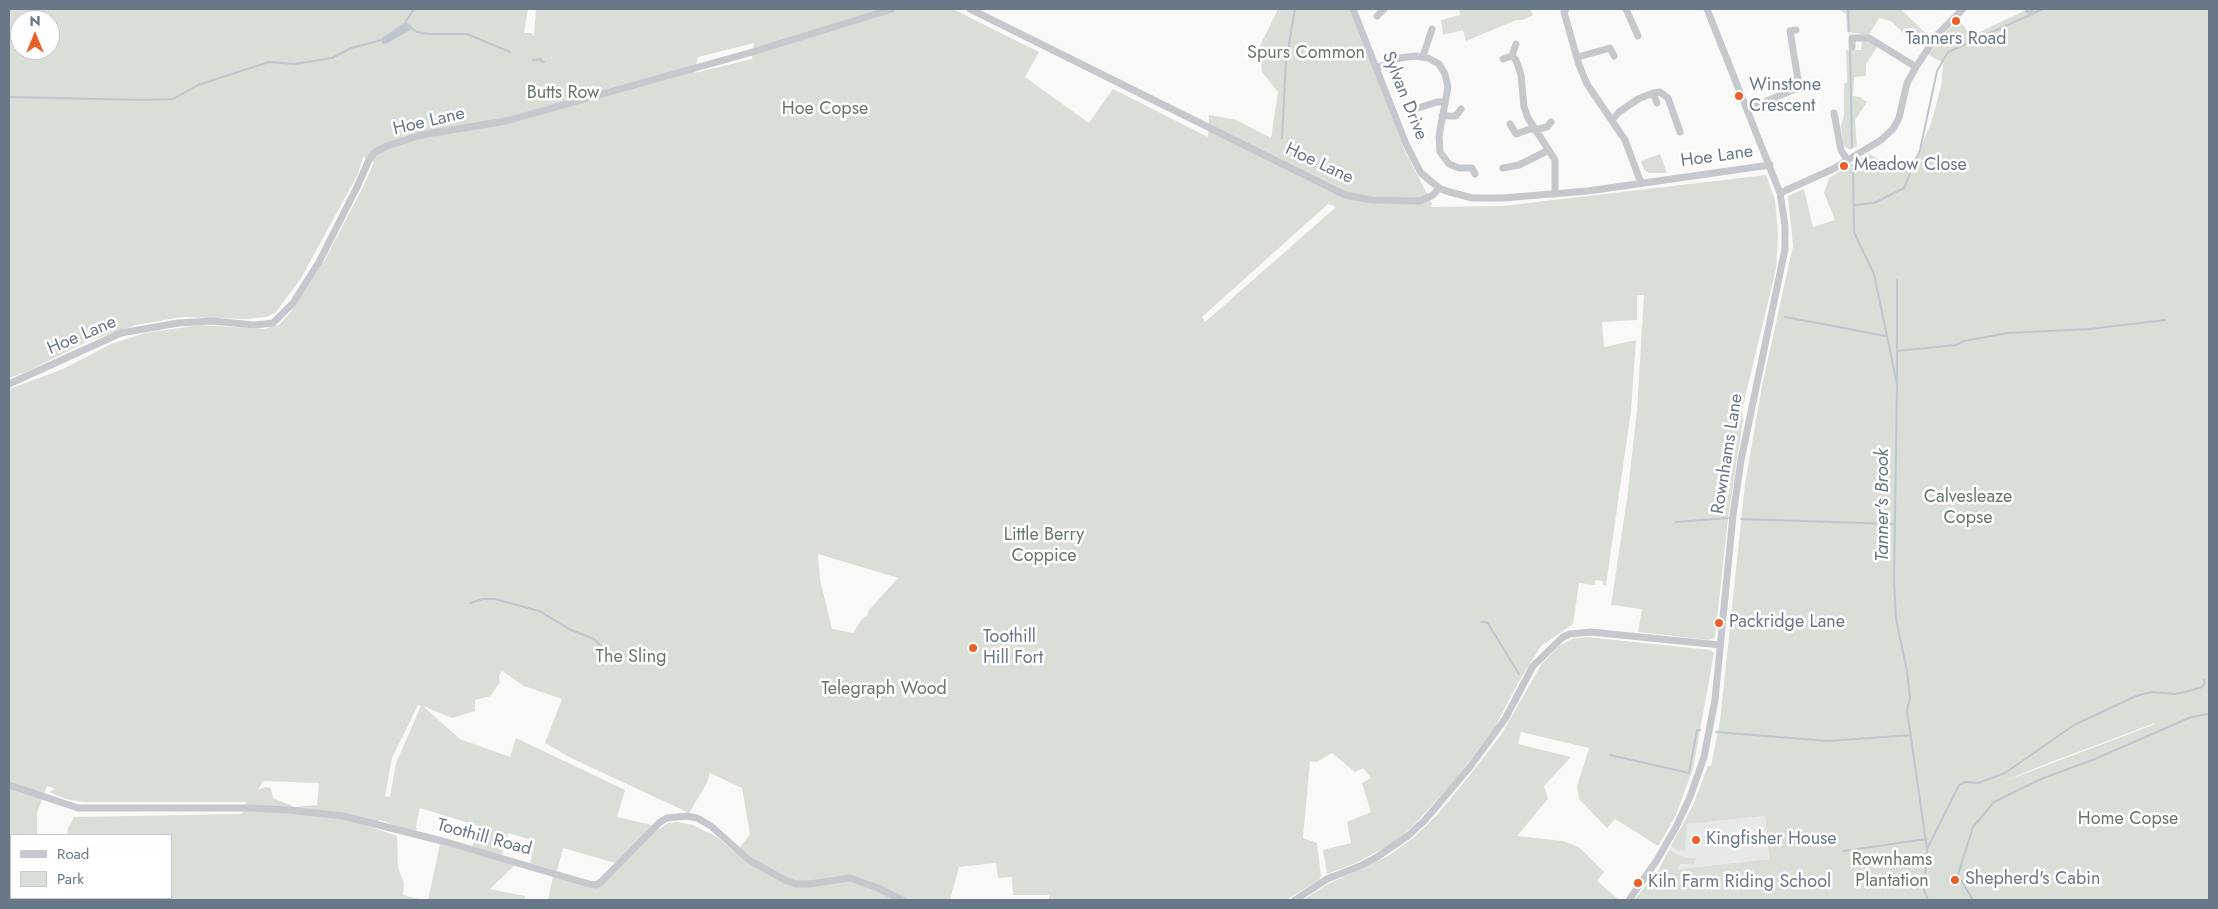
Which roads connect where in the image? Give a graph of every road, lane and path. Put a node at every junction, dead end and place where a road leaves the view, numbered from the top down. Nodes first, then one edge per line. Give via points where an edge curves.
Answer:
1 (892, 9) edge
2 (970, 9) edge
3 (1353, 9) edge
4 (1387, 9) edge
5 (1566, 9) edge
6 (1626, 9) edge
7 (1963, 9) edge
8 (1709, 10) edge
9 (1377, 16) dead end
10 (1432, 30) dead end
11 (1790, 31) dead end
12 (1638, 36) dead end
13 (1516, 44) dead end
14 (1852, 47) dead end
15 (1423, 56) junction
16 (1512, 56) junction
17 (1614, 56) dead end
18 (1578, 57) junction
19 (1503, 59) dead end
20 (1916, 67) junction
21 (1377, 68) junction
22 (1653, 93) junction
23 (1446, 102) junction
24 (1657, 103) dead end
25 (1418, 108) dead end
26 (1748, 109) junction
27 (1834, 112) dead end
28 (1461, 115) dead end
29 (1442, 116) junction
30 (1612, 120) junction
31 (1552, 122) dead end
32 (1510, 124) dead end
33 (1533, 129) junction
34 (1680, 132) dead end
35 (1549, 150) junction
36 (1520, 155) dead end
37 (1847, 160) junction
38 (1526, 161) junction
39 (1770, 165) junction
40 (1473, 168) dead end
41 (1503, 168) dead end
42 (1641, 183) junction
43 (1439, 188) junction
44 (1780, 193) junction
45 (1554, 194) junction
46 (9, 384) edge
47 (1720, 645) junction
48 (9, 785) edge
49 (902, 900) edge
50 (1295, 900) edge
51 (1629, 900) edge

1 - 46 street, Hoe Lane via 513,120 422,136 387,146 375,152 369,160 319,262 293,303 273,323 178,323 121,333
2 - 43 street, Hoe Lane via 1345,195 1372,200 1420,200 1433,195
3 - 21 street, Sylvan Drive
4 - 9 street
5 - 18 street via 1564,12
6 - 12 street
7 - 20 street via 1938,34
8 - 26 street, Rownhams Lane
10 - 15 street
11 - 26 street via 1797,85 1790,92
13 - 16 street
14 - 20 street via 1852,38 1869,38
15 - 21 street via 1400,58
15 - 23 street via 1439,64 1445,74 1448,87
16 - 19 street
16 - 33 street via 1521,75 1524,107
17 - 18 street via 1610,48
18 - 30 street via 1592,93
20 - 37 street via 1907,83 1899,118 1893,129
21 - 43 street, Sylvan Drive via 1406,144 1421,173
22 - 24 street
22 - 30 street via 1630,104
22 - 34 street via 1660,92 1668,98
23 - 25 street
23 - 29 street
26 - 39 street, Rownhams Lane
27 - 37 street via 1841,150
28 - 29 street
29 - 40 street via 1438,141 1443,158 1454,167
30 - 42 street via 1628,148
31 - 33 street via 1547,127
32 - 33 street via 1516,134
33 - 35 street
35 - 38 street
35 - 45 street via 1555,160
36 - 38 street
37 - 44 street
38 - 41 street
39 - 42 street, Hoe Lane
39 - 44 street, Rownhams Lane
42 - 45 street, Hoe Lane
43 - 45 street, Hoe Lane via 1481,198
44 - 47 street, Rownhams Lane via 1785,225 1784,255 1741,460
47 - 50 street via 1591,632 1570,634 1534,666 1500,726 1425,820 1377,857 1327,879
47 - 51 street, Rownhams Lane via 1711,722 1695,783 1672,836
48 - 49 street, Toothill Road via 78,808 247,808 343,816 596,885 660,822 686,816 711,826 749,860 785,880 809,884 850,878

